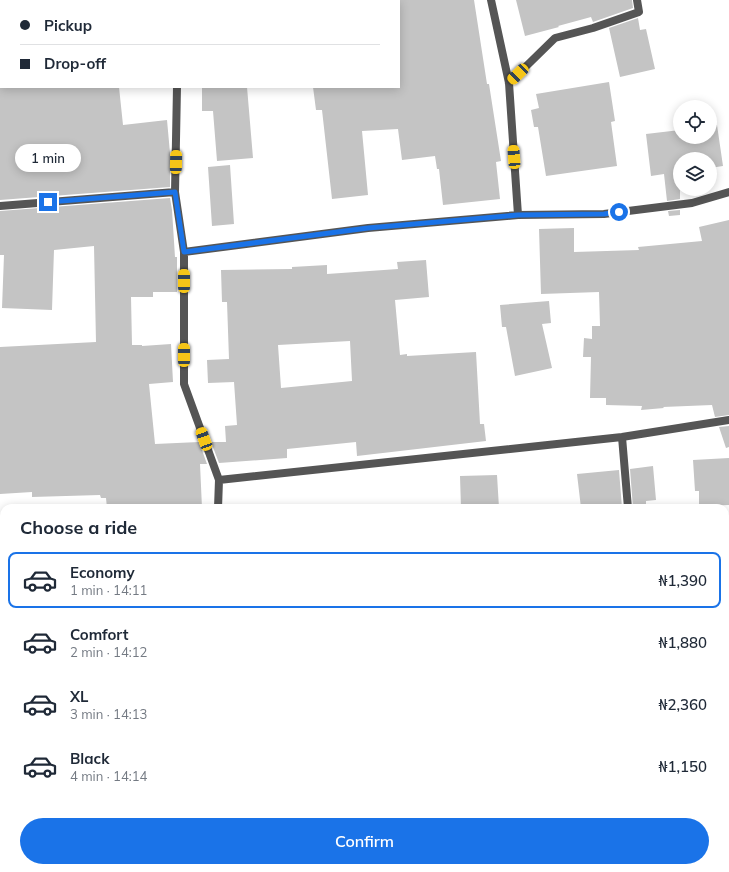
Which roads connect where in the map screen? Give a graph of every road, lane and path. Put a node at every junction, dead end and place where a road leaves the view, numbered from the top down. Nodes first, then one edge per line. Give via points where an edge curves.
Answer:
1 (491, 0) edge
2 (637, 0) edge
3 (509, 83) junction
4 (177, 88) edge
5 (175, 192) junction
6 (729, 192) edge
7 (0, 206) edge
8 (518, 215) junction
9 (184, 252) junction
10 (729, 420) edge
11 (622, 437) junction
12 (219, 480) junction
13 (218, 504) edge
14 (628, 504) edge

1 - 3 street
2 - 3 street via 639,12 555,38
3 - 8 street
4 - 5 street
5 - 7 street
5 - 9 street
6 - 8 street via 692,203 604,214
8 - 9 street via 368,228
9 - 12 street via 184,384
10 - 11 street
11 - 12 street
11 - 14 street
12 - 13 street

